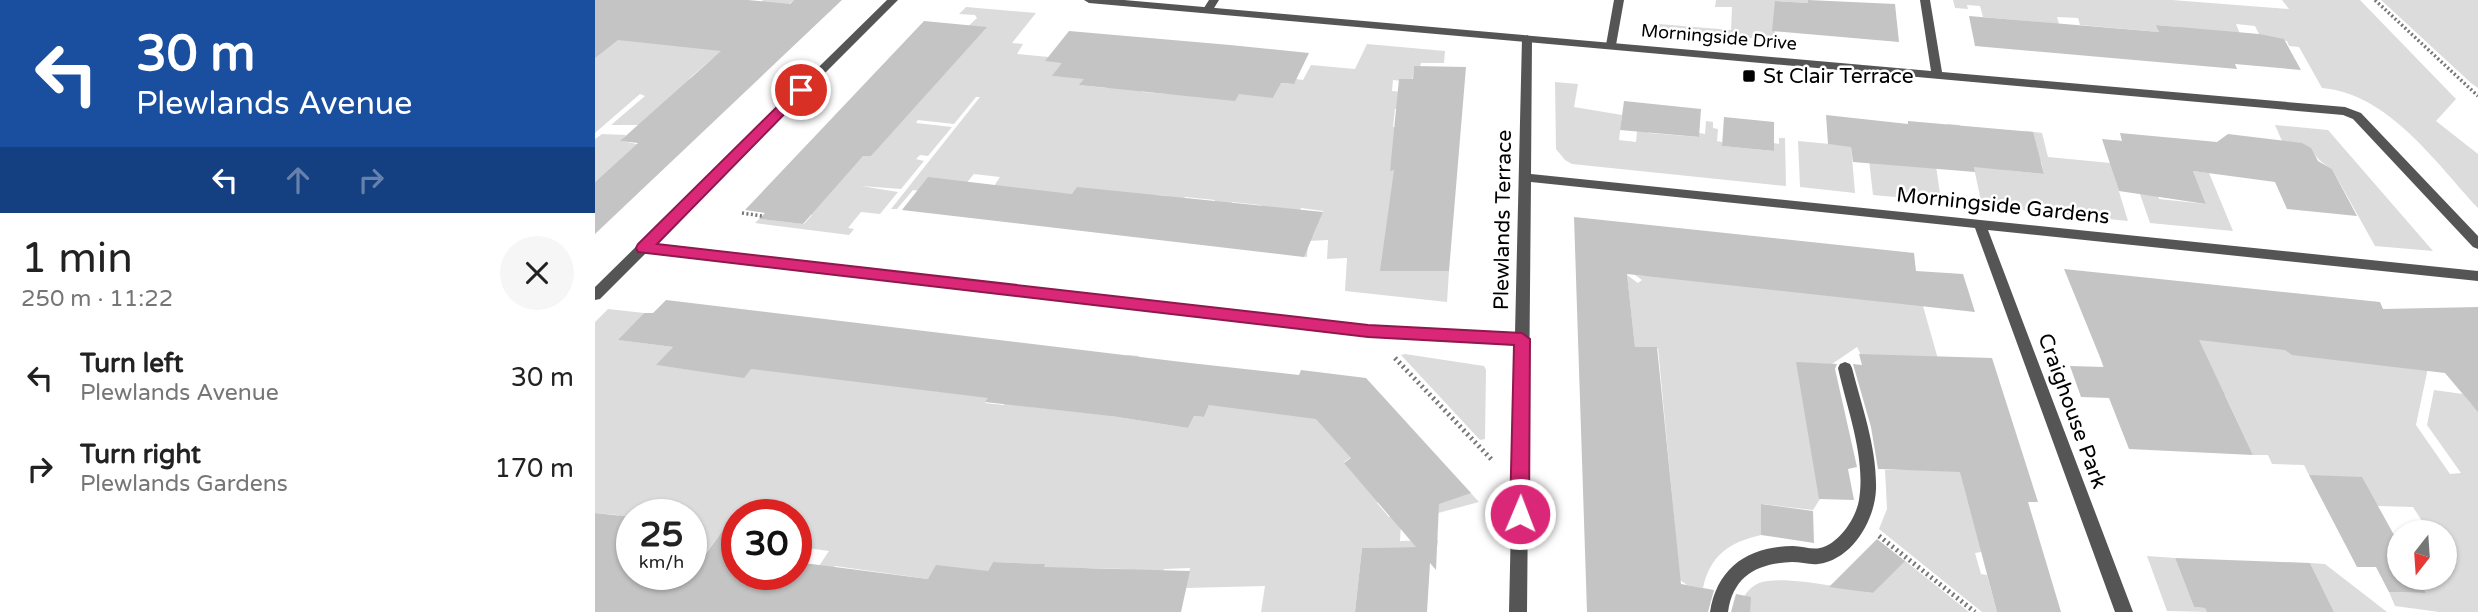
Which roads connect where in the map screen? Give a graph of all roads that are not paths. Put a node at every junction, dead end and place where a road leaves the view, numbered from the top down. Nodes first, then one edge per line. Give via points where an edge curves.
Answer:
1 (893, 0) edge
2 (1089, 0) edge
3 (1214, 0) edge
4 (1619, 0) edge
5 (1926, 0) edge
6 (1207, 11) junction
7 (1527, 38) junction
8 (1611, 45) junction
9 (1937, 74) junction
10 (1524, 177) junction
11 (1980, 225) junction
12 (2478, 244) edge
13 (644, 248) junction
14 (2478, 276) edge
15 (598, 289) edge
16 (1522, 339) junction
17 (1845, 368) dead end
18 (1518, 612) edge
19 (1719, 612) edge
20 (2124, 612) edge

1 - 13 street
2 - 6 street, Morningside Drive
3 - 6 street
4 - 8 street
5 - 9 street
6 - 7 street, Morningside Drive
7 - 8 street, Morningside Drive
7 - 10 street, Plewlands Terrace
8 - 9 street, Morningside Drive
9 - 12 street, Morningside Drive via 2345,111 2357,116
10 - 11 street, Morningside Gardens
10 - 16 street, Plewlands Terrace
11 - 14 street, Morningside Gardens
11 - 20 street, Craighouse Park
13 - 15 street
13 - 16 street via 1368,331
16 - 18 street, Plewlands Terrace
17 - 19 street via 1868,478 1867,502 1860,520 1837,548 1820,557 1766,557 1742,568 1719,594

